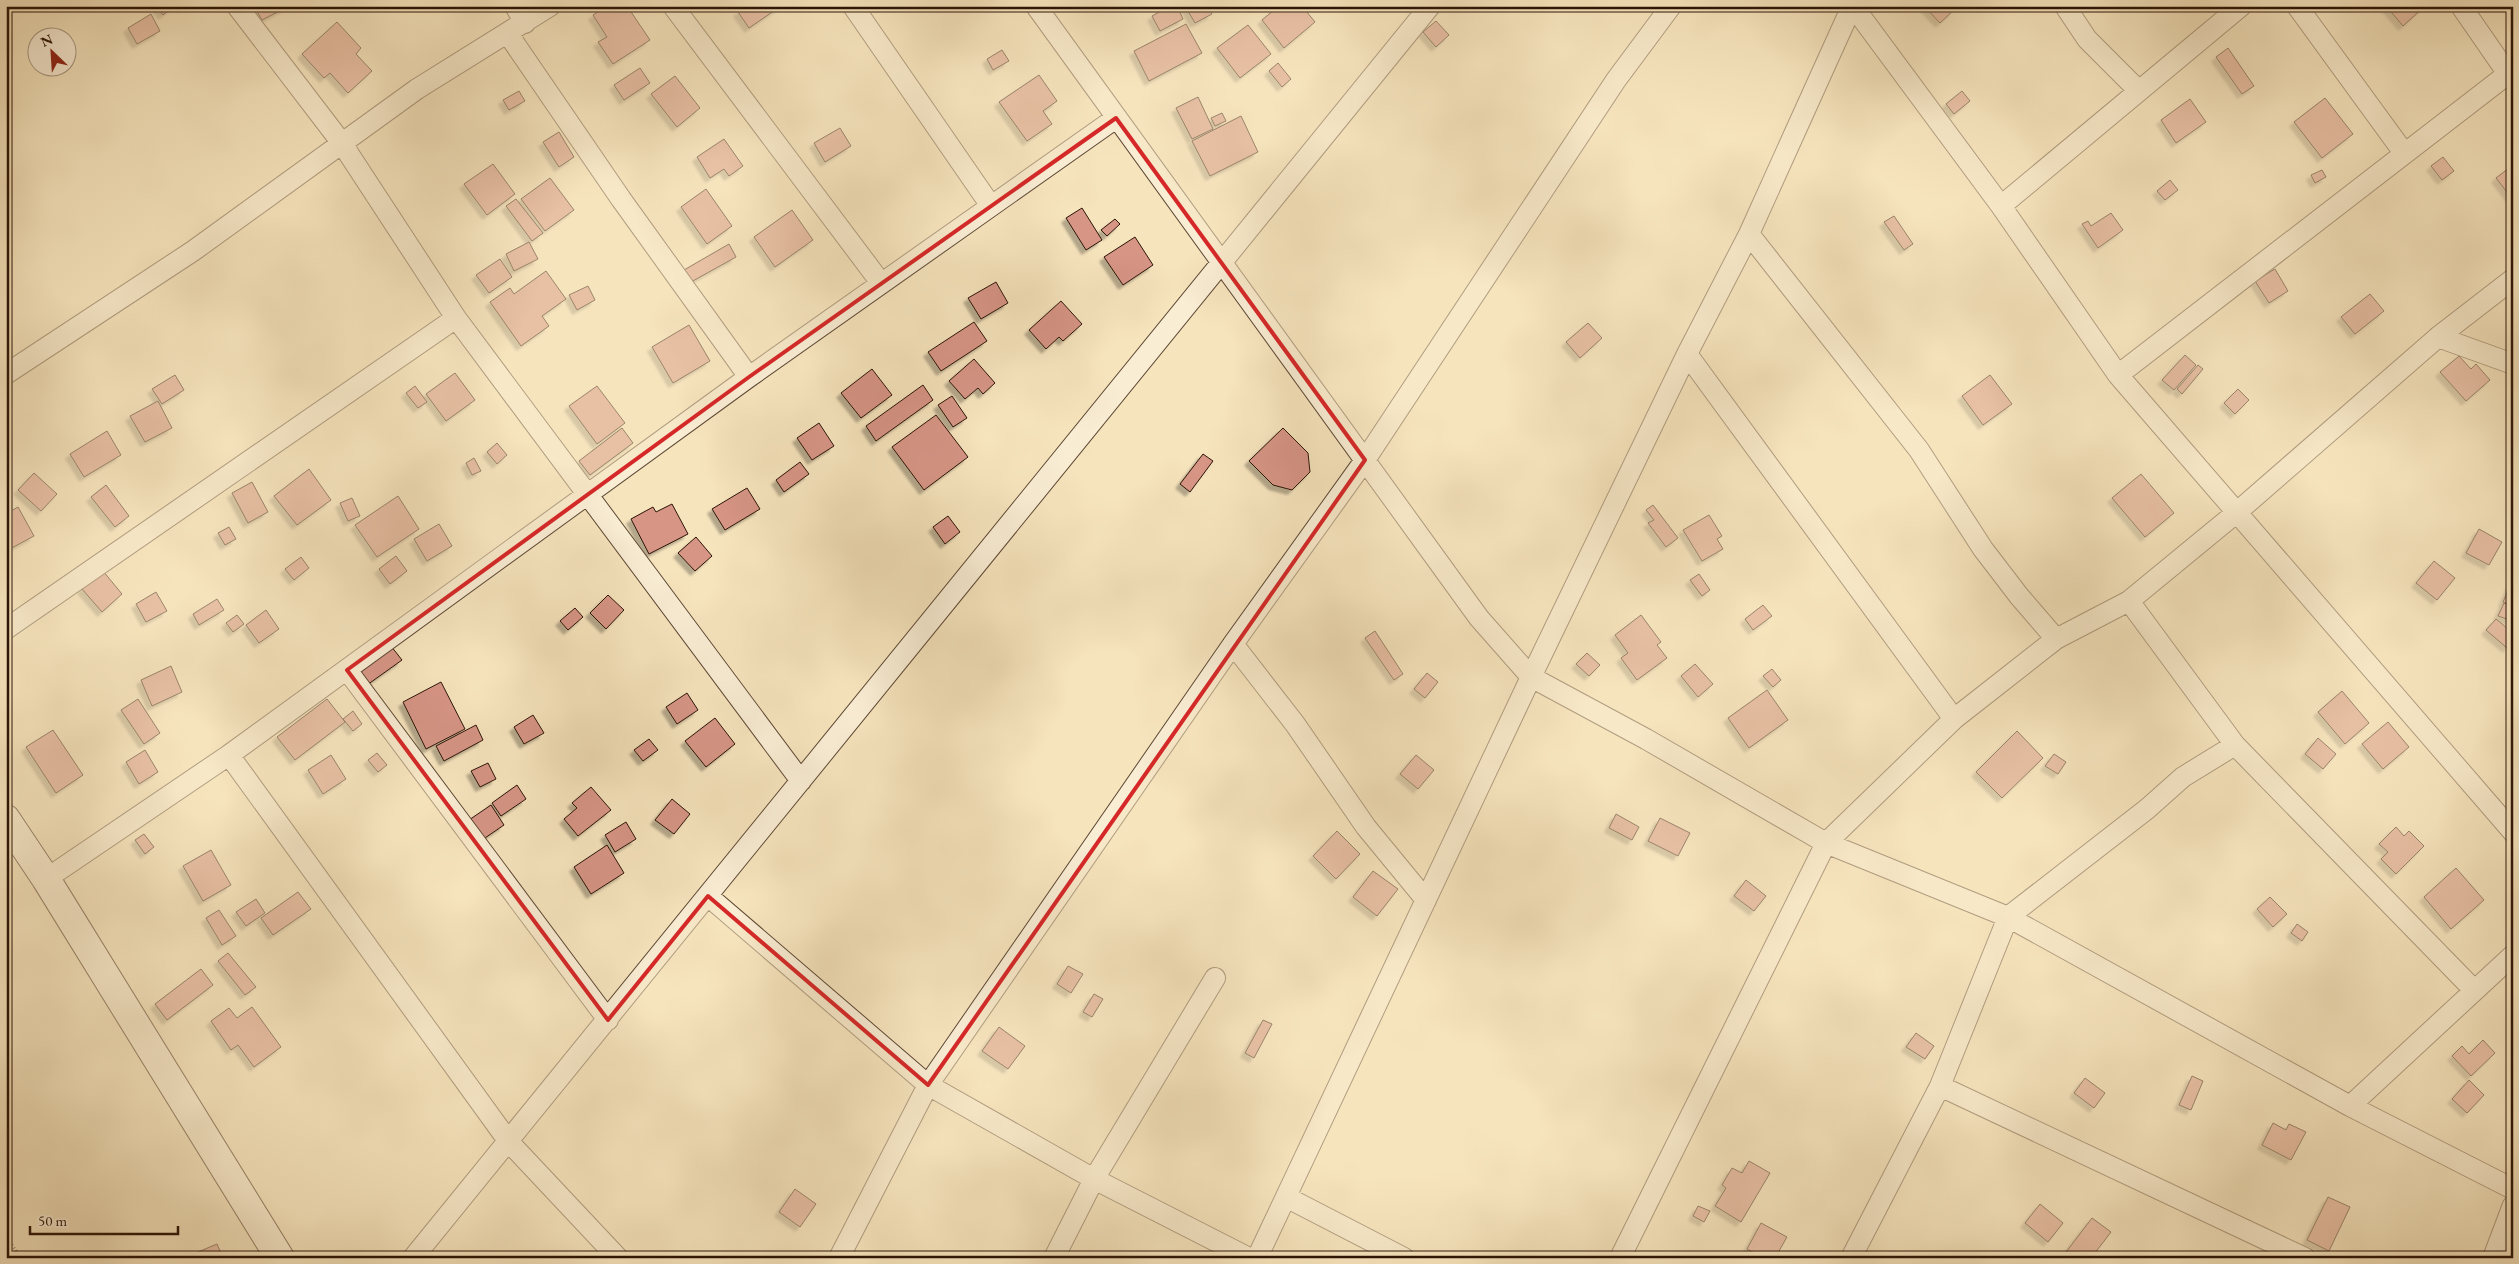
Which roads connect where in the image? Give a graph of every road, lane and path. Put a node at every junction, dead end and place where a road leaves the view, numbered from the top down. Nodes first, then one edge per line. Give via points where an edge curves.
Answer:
1 (237, 6) edge
2 (550, 6) edge
3 (673, 6) edge
4 (853, 6) edge
5 (1036, 6) edge
6 (1430, 6) edge
7 (1671, 6) edge
8 (1853, 6) edge
9 (2064, 6) edge
10 (2241, 6) edge
11 (2297, 6) edge
12 (2461, 6) edge
13 (520, 15) edge
14 (508, 34) junction
15 (2510, 72) edge
16 (2139, 91) junction
17 (1116, 118) junction
18 (341, 142) junction
19 (2404, 153) junction
20 (991, 206) junction
21 (2001, 206) junction
22 (1749, 234) junction
23 (1223, 262) junction
24 (2513, 279) edge
25 (881, 283) junction
26 (456, 318) junction
27 (2438, 337) junction
28 (1687, 354) junction
29 (2513, 364) edge
30 (6, 374) edge
31 (2118, 375) junction
32 (749, 377) junction
33 (1365, 460) junction
34 (587, 496) junction
35 (2236, 513) junction
36 (2129, 601) junction
37 (6, 628) edge
38 (2056, 639) junction
39 (1233, 644) junction
40 (347, 670) junction
41 (1531, 677) junction
42 (1954, 719) junction
43 (2235, 745) junction
44 (229, 755) junction
45 (801, 781) junction
46 (6, 819) edge
47 (2513, 832) edge
48 (1826, 843) junction
49 (46, 879) junction
50 (708, 896) junction
51 (1426, 900) junction
52 (2008, 917) junction
53 (2513, 955) edge
54 (1215, 978) dead end
55 (2474, 990) junction
56 (608, 1020) junction
57 (928, 1085) junction
58 (1940, 1086) junction
59 (2350, 1106) junction
60 (509, 1142) junction
61 (1094, 1179) junction
62 (2513, 1189) edge
63 (1286, 1197) junction
64 (2513, 1205) edge
65 (6, 1236) edge
66 (1856, 1256) edge
67 (21, 1258) edge
68 (280, 1258) edge
69 (413, 1258) edge
70 (618, 1258) edge
71 (839, 1258) edge
72 (1054, 1258) edge
73 (1249, 1258) edge
74 (1257, 1258) edge
75 (1404, 1258) edge
76 (1620, 1258) edge
77 (2305, 1258) edge
78 (2492, 1258) edge

1 - 18 street
2 - 13 street
3 - 25 street
4 - 20 street
5 - 17 street
6 - 23 street
7 - 33 street via 1611,89
8 - 21 street
8 - 22 street
9 - 16 street via 2087,39
10 - 16 street
11 - 19 street
12 - 15 street
13 - 14 street
14 - 18 street via 417,89
14 - 32 street via 620,199
15 - 19 street
16 - 21 street
17 - 20 street
17 - 23 street
18 - 26 street
18 - 30 street via 193,251
19 - 31 street
20 - 25 street
21 - 31 street
22 - 28 street
22 - 38 street via 1919,450 1983,548
23 - 33 street
23 - 45 street
24 - 27 street
25 - 32 street
26 - 34 street
26 - 37 street
27 - 29 street
27 - 35 street
28 - 41 street
28 - 42 street
31 - 35 street
32 - 34 street
33 - 39 street
33 - 41 street via 1478,618
34 - 40 street
34 - 45 street
35 - 36 street
35 - 47 street
36 - 38 street
36 - 43 street
38 - 42 street
39 - 51 street via 1295,724 1366,827
39 - 57 street
40 - 44 street
40 - 56 street
41 - 48 street
41 - 51 street
42 - 48 street
43 - 52 street via 2183,777
43 - 55 street
44 - 49 street
44 - 60 street
45 - 50 street
46 - 49 street
48 - 52 street
48 - 76 street
49 - 68 street
50 - 56 street
50 - 57 street
51 - 63 street
52 - 58 street
52 - 59 street
53 - 55 street
54 - 61 street
55 - 59 street
56 - 60 street
57 - 61 street
57 - 71 street
58 - 66 street
58 - 77 street
59 - 62 street
60 - 69 street
60 - 70 street
61 - 72 street
61 - 73 street
63 - 74 street
63 - 75 street
64 - 78 street
65 - 67 path

